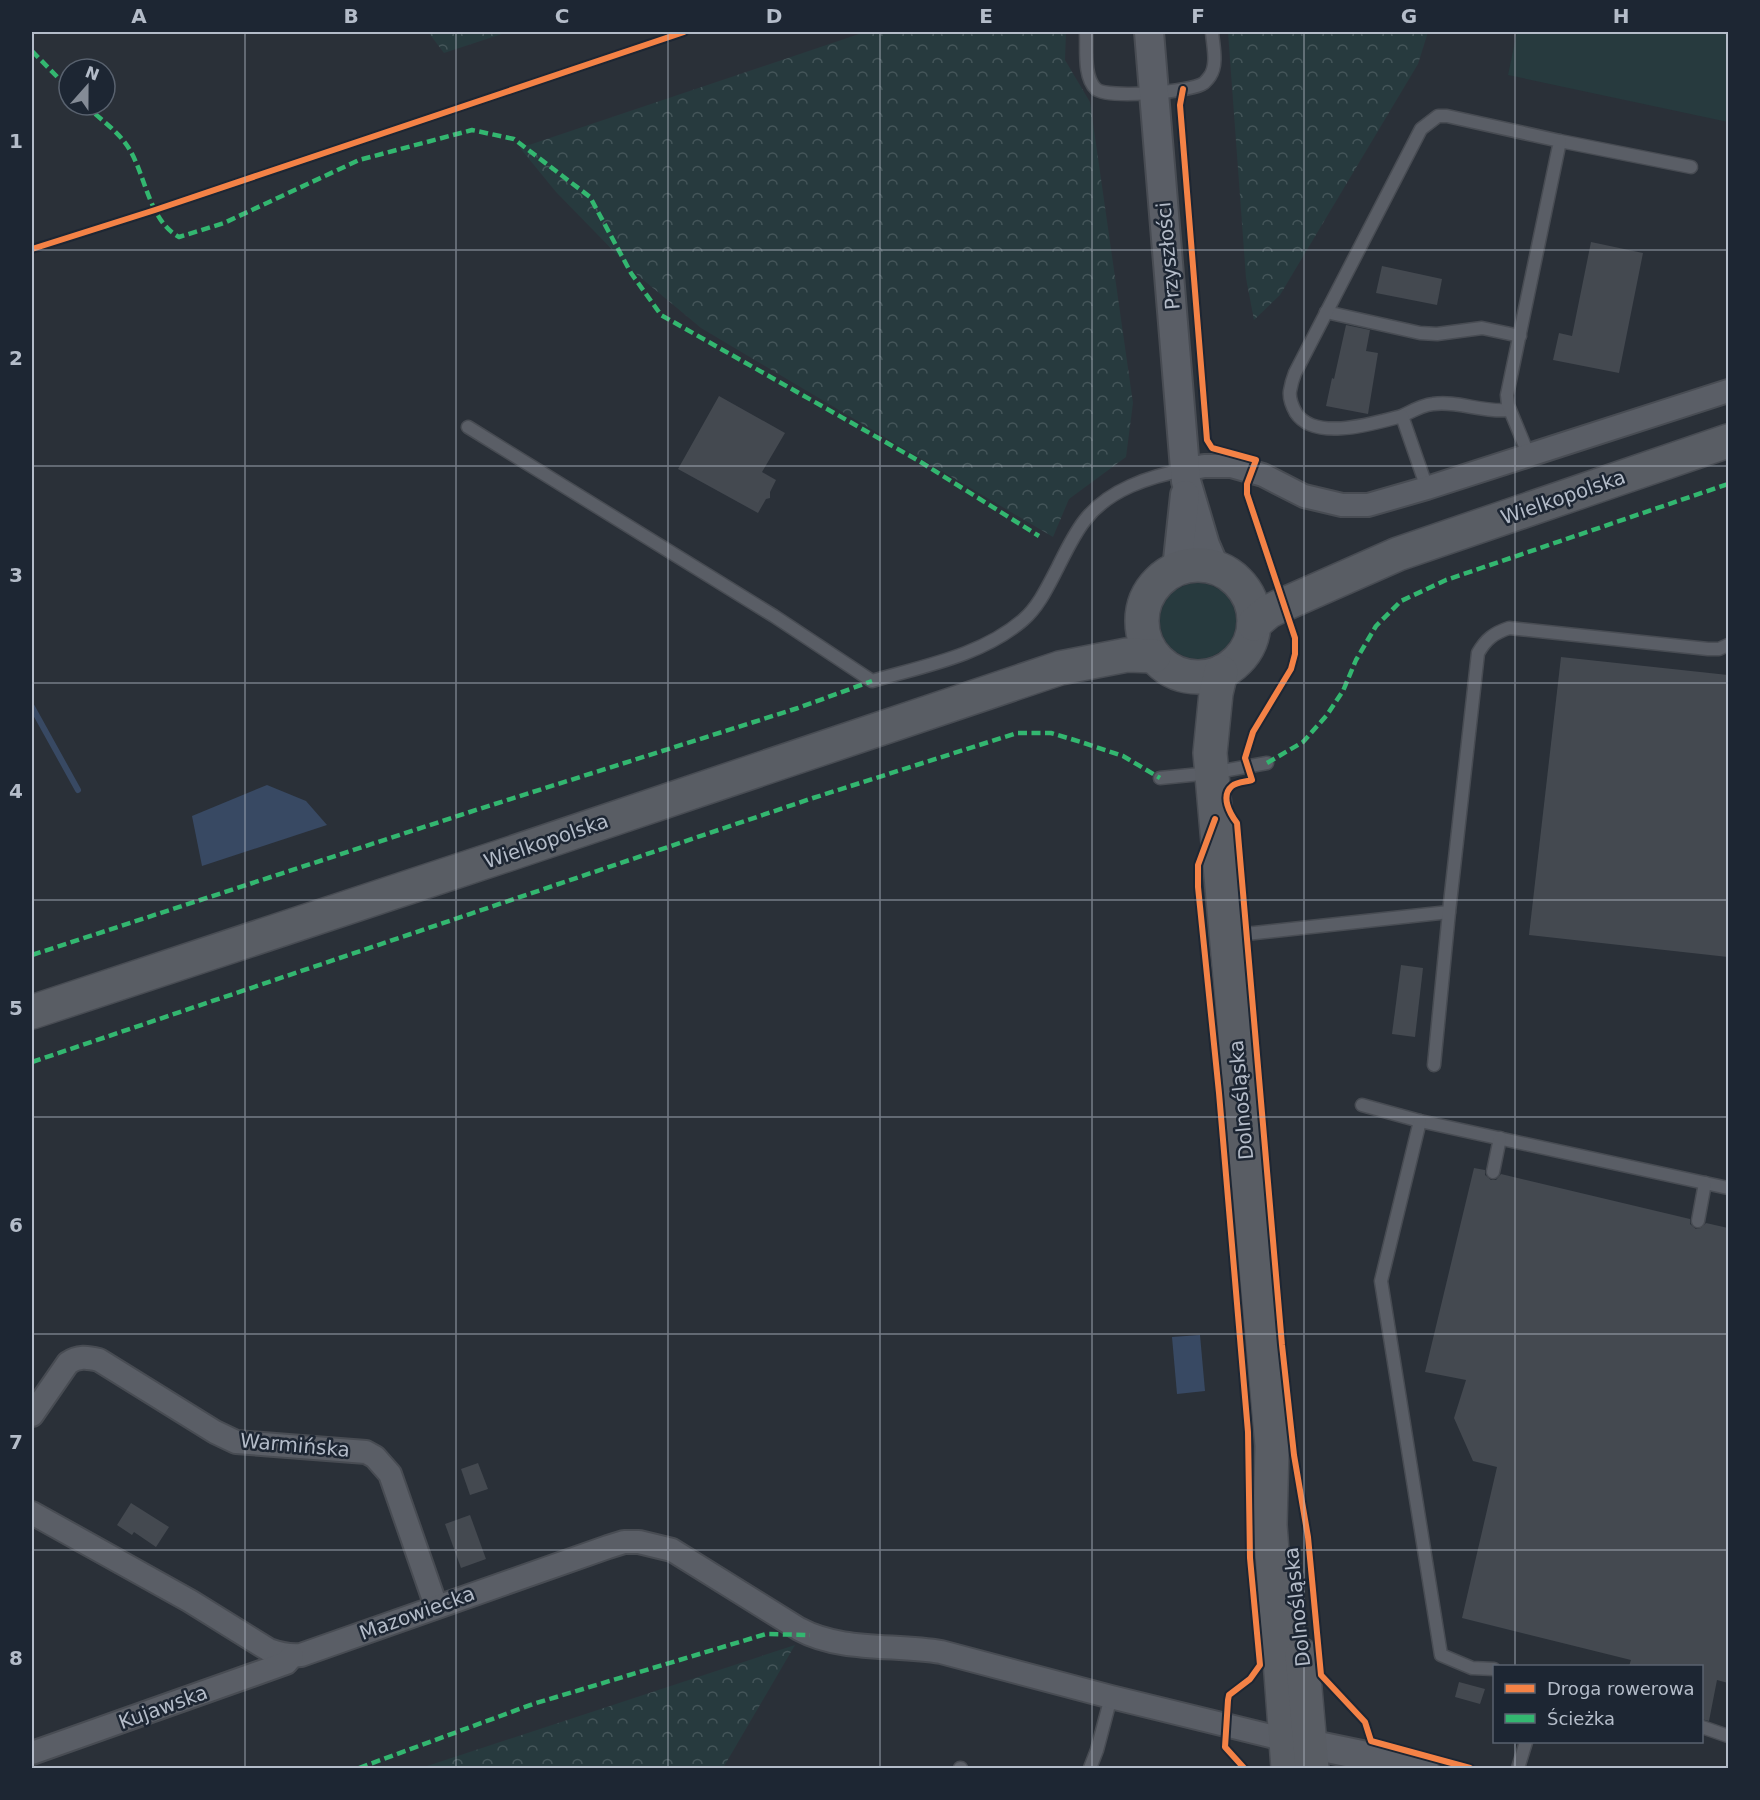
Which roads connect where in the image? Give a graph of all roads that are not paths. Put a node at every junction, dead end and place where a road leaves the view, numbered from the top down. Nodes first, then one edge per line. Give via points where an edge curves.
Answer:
1 (1086, 32) edge
2 (1149, 32) edge
3 (1212, 32) edge
4 (1154, 93) junction
5 (1560, 141) junction
6 (1691, 167) dead end
7 (1326, 312) junction
8 (1520, 336) junction
9 (1728, 391) edge
10 (1509, 410) junction
11 (1402, 416) junction
12 (468, 427) dead end
13 (1728, 441) edge
14 (1529, 456) junction
15 (1186, 476) junction
16 (1427, 488) junction
17 (1398, 554) junction
18 (1177, 568) junction
19 (1228, 577) junction
20 (1143, 616) junction
21 (1254, 624) junction
22 (1728, 645) edge
23 (1154, 656) junction
24 (1060, 668) junction
25 (1221, 672) junction
26 (1186, 676) junction
27 (1211, 763) junction
28 (1267, 763) dead end
29 (1160, 778) dead end
30 (1449, 912) junction
31 (1226, 936) junction
32 (32, 1012) edge
33 (1434, 1065) dead end
34 (1362, 1105) dead end
35 (1420, 1121) junction
36 (1500, 1138) junction
37 (1493, 1172) dead end
38 (1705, 1183) junction
39 (1728, 1188) edge
40 (1698, 1221) dead end
41 (32, 1415) edge
42 (32, 1513) edge
43 (436, 1606) junction
44 (292, 1656) junction
45 (1493, 1669) edge
46 (1112, 1697) junction
47 (1703, 1728) edge
48 (1728, 1736) edge
49 (1526, 1743) edge
50 (32, 1754) edge
51 (1299, 1755) edge
52 (1090, 1768) edge
53 (1424, 1768) edge
54 (1518, 1768) edge

1 - 4 lane via 1089,77 1096,89 1106,94
2 - 4 street, Przyszłości
3 - 4 lane via 1215,64 1211,76 1203,84
4 - 15 street, Przyszłości
5 - 6 lane
5 - 7 lane via 1447,116 1431,120 1415,139
5 - 8 lane
7 - 8 lane via 1420,333 1482,328
7 - 11 lane via 1295,373 1290,392 1299,417 1311,425 1332,428 1356,427
8 - 10 lane via 1507,395
9 - 14 street
10 - 11 lane via 1494,412 1439,403
10 - 14 lane
11 - 16 lane
12 - 15 lane via 872,681 956,657 1008,632 1025,619 1041,598 1085,519 1138,483 1158,475
13 - 17 main road, Wielkopolska
14 - 16 street
15 - 16 street via 1204,466 1231,466 1251,470 1304,496 1342,505 1368,505
15 - 18 street, Przyszłości
15 - 19 street, Przyszłości via 1205,545
17 - 19 main road, Wielkopolska via 1270,586
17 - 21 main road, Wielkopolska via 1278,607
18 - 19 main road via 1194,565
18 - 20 main road via 1151,590
19 - 21 main road via 1251,602
20 - 23 main road via 1145,639
20 - 24 main road, Wielkopolska
21 - 25 main road via 1246,650
22 - 30 lane via 1708,649 1509,628 1485,640 1478,653
23 - 24 main road, Wielkopolska via 1127,655
23 - 26 main road
24 - 32 main road, Wielkopolska
25 - 26 main road
25 - 27 main road, Dolnośląska
26 - 27 main road, Dolnośląska
27 - 28 lane
27 - 29 lane
27 - 31 main road, Dolnośląska
30 - 31 lane
30 - 33 lane
31 - 51 main road, Dolnośląska via 1272,1446 1270,1525
34 - 35 lane
35 - 36 lane
35 - 45 lane via 1381,1281 1441,1655 1472,1668
36 - 37 lane
36 - 38 lane
38 - 39 lane
38 - 40 lane
41 - 43 street, Warmińska via 68,1363 88,1357 236,1442 366,1452 390,1474
42 - 44 street via 269,1650
43 - 44 street, Mazowiecka
43 - 46 street, Mazowiecka via 608,1547 639,1542 672,1550 810,1635 836,1643 941,1652
44 - 50 street, Kujawska via 286,1663
46 - 51 street, Mazowiecka
46 - 52 lane
47 - 48 lane
49 - 54 lane
51 - 53 street

